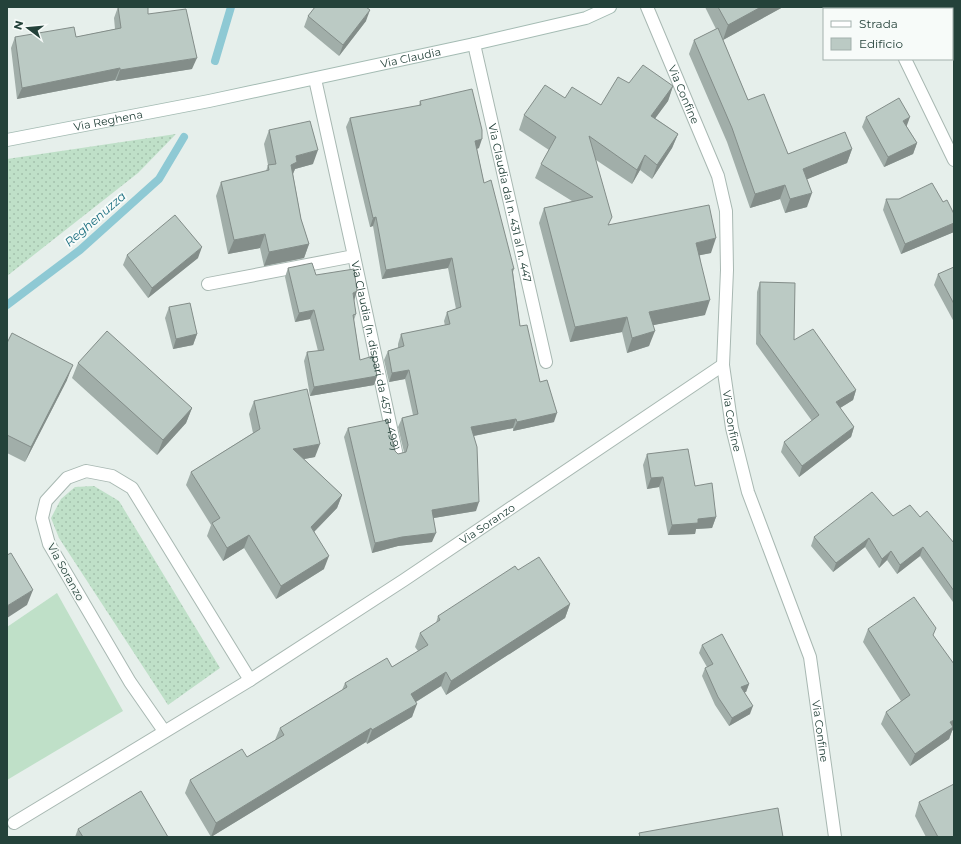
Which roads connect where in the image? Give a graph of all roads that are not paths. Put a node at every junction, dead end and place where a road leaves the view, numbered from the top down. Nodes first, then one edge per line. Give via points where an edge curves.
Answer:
1 (610, 7) edge
2 (647, 7) edge
3 (474, 44) junction
4 (905, 60) edge
5 (315, 79) junction
6 (209, 101) joint
7 (7, 140) edge
8 (954, 160) edge
9 (354, 256) junction
10 (208, 284) dead end
11 (546, 362) dead end
12 (723, 365) junction
13 (397, 456) edge
14 (250, 680) junction
15 (164, 731) junction
16 (14, 823) dead end
17 (835, 837) edge

1 - 3 street, Via Claudia via 586,18
2 - 12 street, Via Confine via 718,176 726,211 728,270
3 - 5 street, Via Claudia
3 - 11 street, Via Claudia dal n. 431 al n. 447
4 - 8 street
5 - 6 street, Via Claudia
5 - 9 street, Via Claudia (n. dispari da 457 a 499)
6 - 7 street, Via Reghena
9 - 10 street, Via Claudia (n. dispari da 457 a 499)
9 - 13 street, Via Claudia (n. dispari da 457 a 499)
12 - 14 street, Via Soranzo via 404,580
12 - 17 street, Via Confine via 732,428 748,492 810,657
14 - 15 street, Via Soranzo
14 - 15 street, Via Soranzo via 132,488 112,476 86,471 67,478 46,501 42,518 49,544 130,682
15 - 16 street, Via Soranzo

